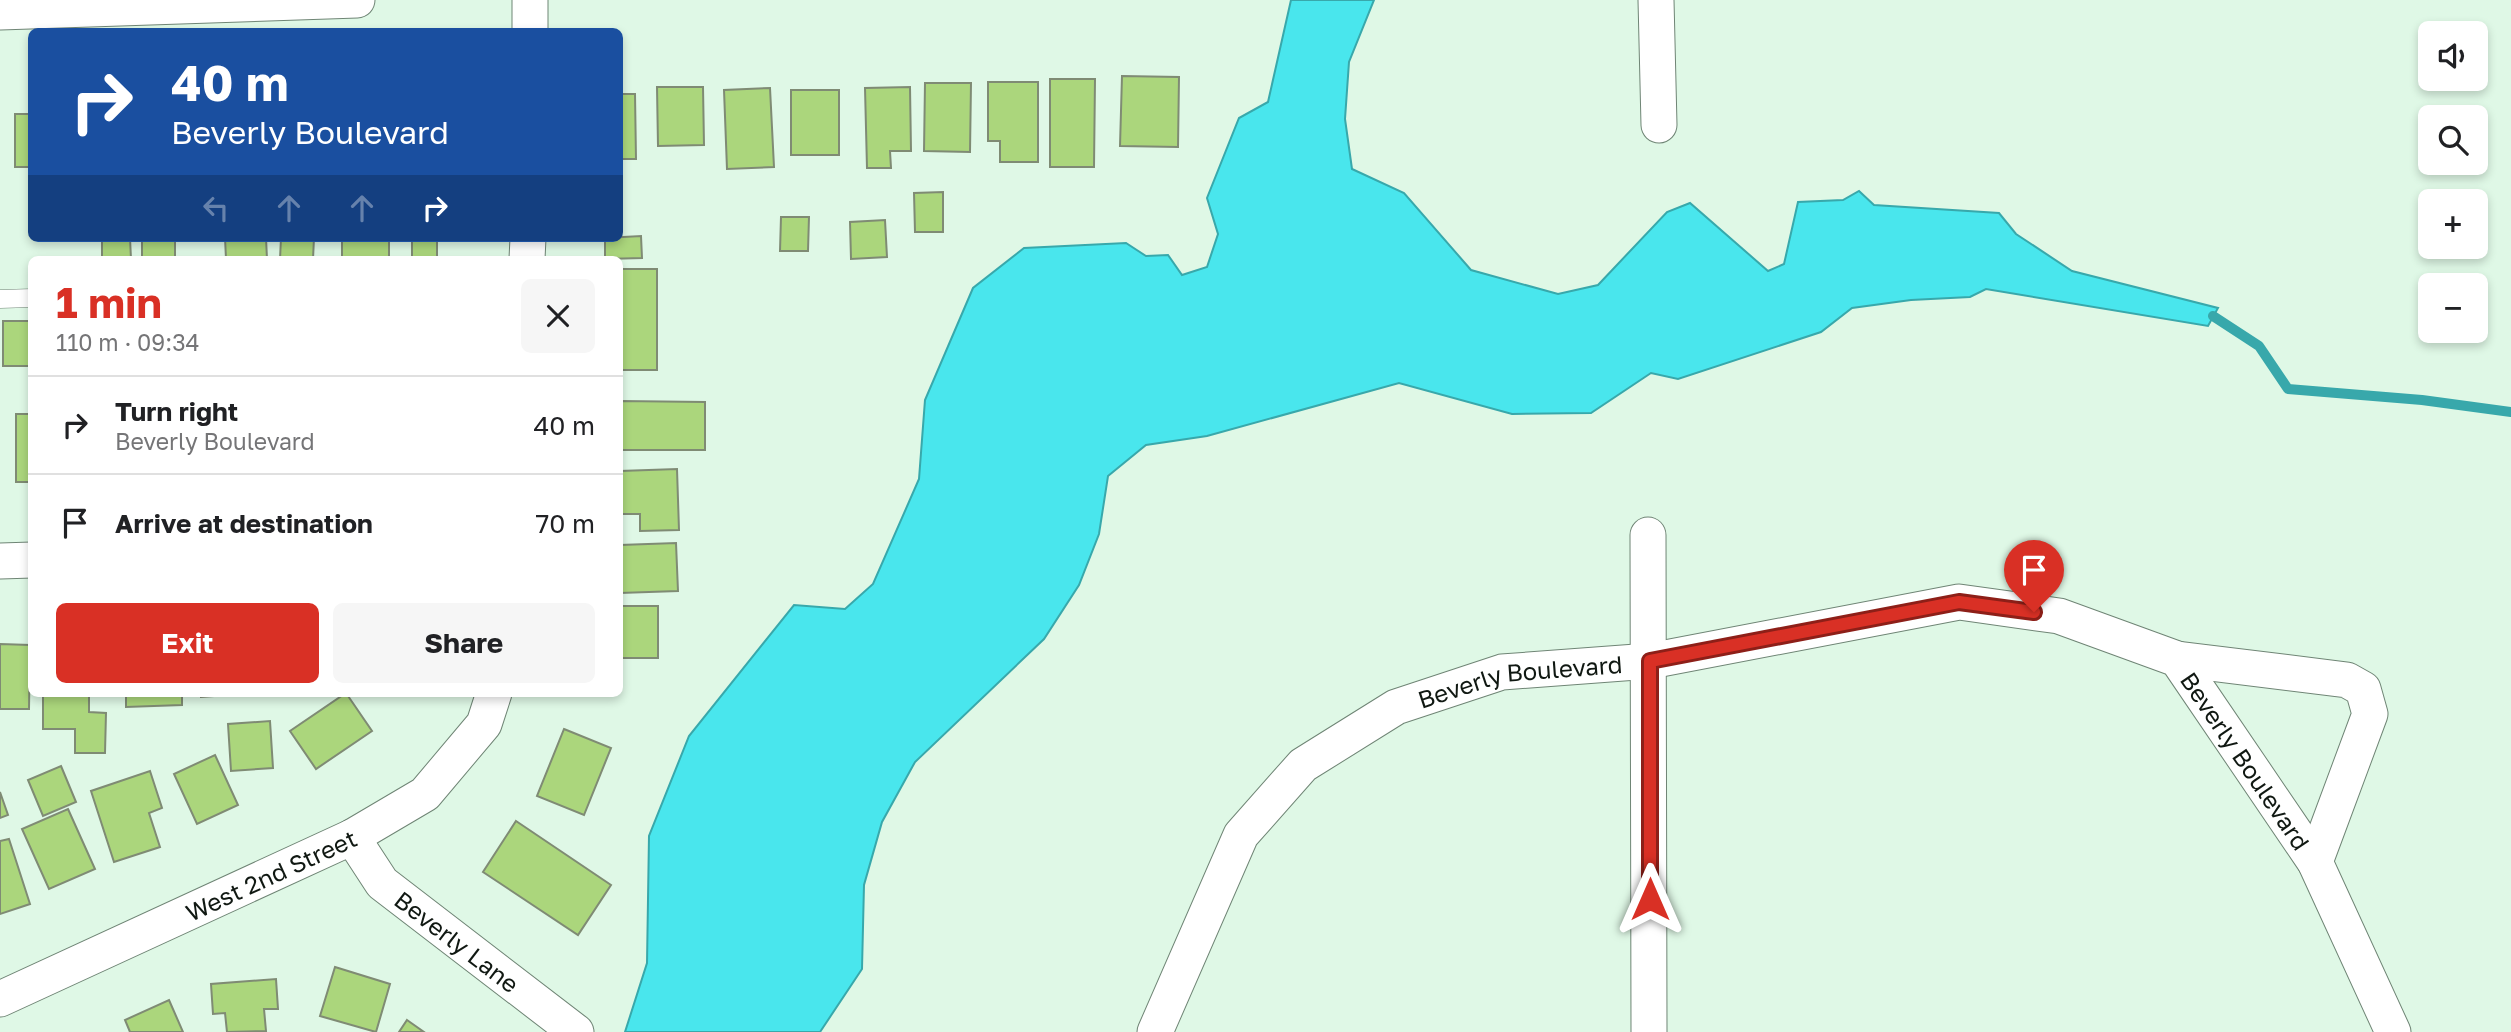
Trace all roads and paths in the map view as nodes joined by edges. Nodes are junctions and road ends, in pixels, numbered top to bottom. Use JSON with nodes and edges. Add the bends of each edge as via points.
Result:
{"nodes":[{"id":1,"x":358,"y":0,"type":"edge"},
{"id":2,"x":530,"y":0,"type":"edge"},
{"id":3,"x":1656,"y":0,"type":"edge"},
{"id":4,"x":0,"y":12,"type":"edge"},
{"id":5,"x":530,"y":28,"type":"edge"},
{"id":6,"x":1659,"y":125,"type":"dead end"},
{"id":7,"x":28,"y":298,"type":"edge"},
{"id":8,"x":0,"y":299,"type":"edge"},
{"id":9,"x":1648,"y":535,"type":"dead end"},
{"id":10,"x":28,"y":560,"type":"edge"},
{"id":11,"x":0,"y":561,"type":"edge"},
{"id":12,"x":2177,"y":659,"type":"junction"},
{"id":13,"x":1650,"y":661,"type":"junction"},
{"id":14,"x":493,"y":697,"type":"edge"},
{"id":15,"x":352,"y":837,"type":"junction"},
{"id":16,"x":2315,"y":862,"type":"junction"},
{"id":17,"x":0,"y":999,"type":"edge"},
{"id":18,"x":576,"y":1032,"type":"edge"},
{"id":19,"x":1155,"y":1032,"type":"edge"},
{"id":20,"x":1650,"y":1032,"type":"edge"},
{"id":21,"x":2393,"y":1032,"type":"edge"}],
"edges":[{"from":1,"to":4,"type":"street"},
{"from":2,"to":5,"type":"street"},
{"from":3,"to":6,"type":"street"},
{"from":7,"to":8,"type":"lane"},
{"from":9,"to":13,"type":"street"},
{"from":10,"to":11,"type":"street"},
{"from":12,"to":13,"type":"street","name":"Beverly Boulevard","via":[[2059,616],[1959,602]]},
{"from":12,"to":16,"type":"street","name":"Beverly Boulevard"},
{"from":12,"to":16,"type":"street","name":"Beverly Boulevard","via":[[2347,680],[2363,689],[2370,714]]},
{"from":13,"to":19,"type":"street","name":"Beverly Boulevard","via":[[1502,672],[1396,707],[1303,765],[1241,835]]},
{"from":13,"to":20,"type":"street"},
{"from":14,"to":15,"type":"street","name":"West 2nd Street","via":[[484,724],[425,794]]},
{"from":15,"to":17,"type":"street","name":"West 2nd Street"},
{"from":15,"to":18,"type":"street","name":"Beverly Lane","via":[[383,883]]},
{"from":16,"to":21,"type":"street","name":"Beverly Boulevard"}]}
